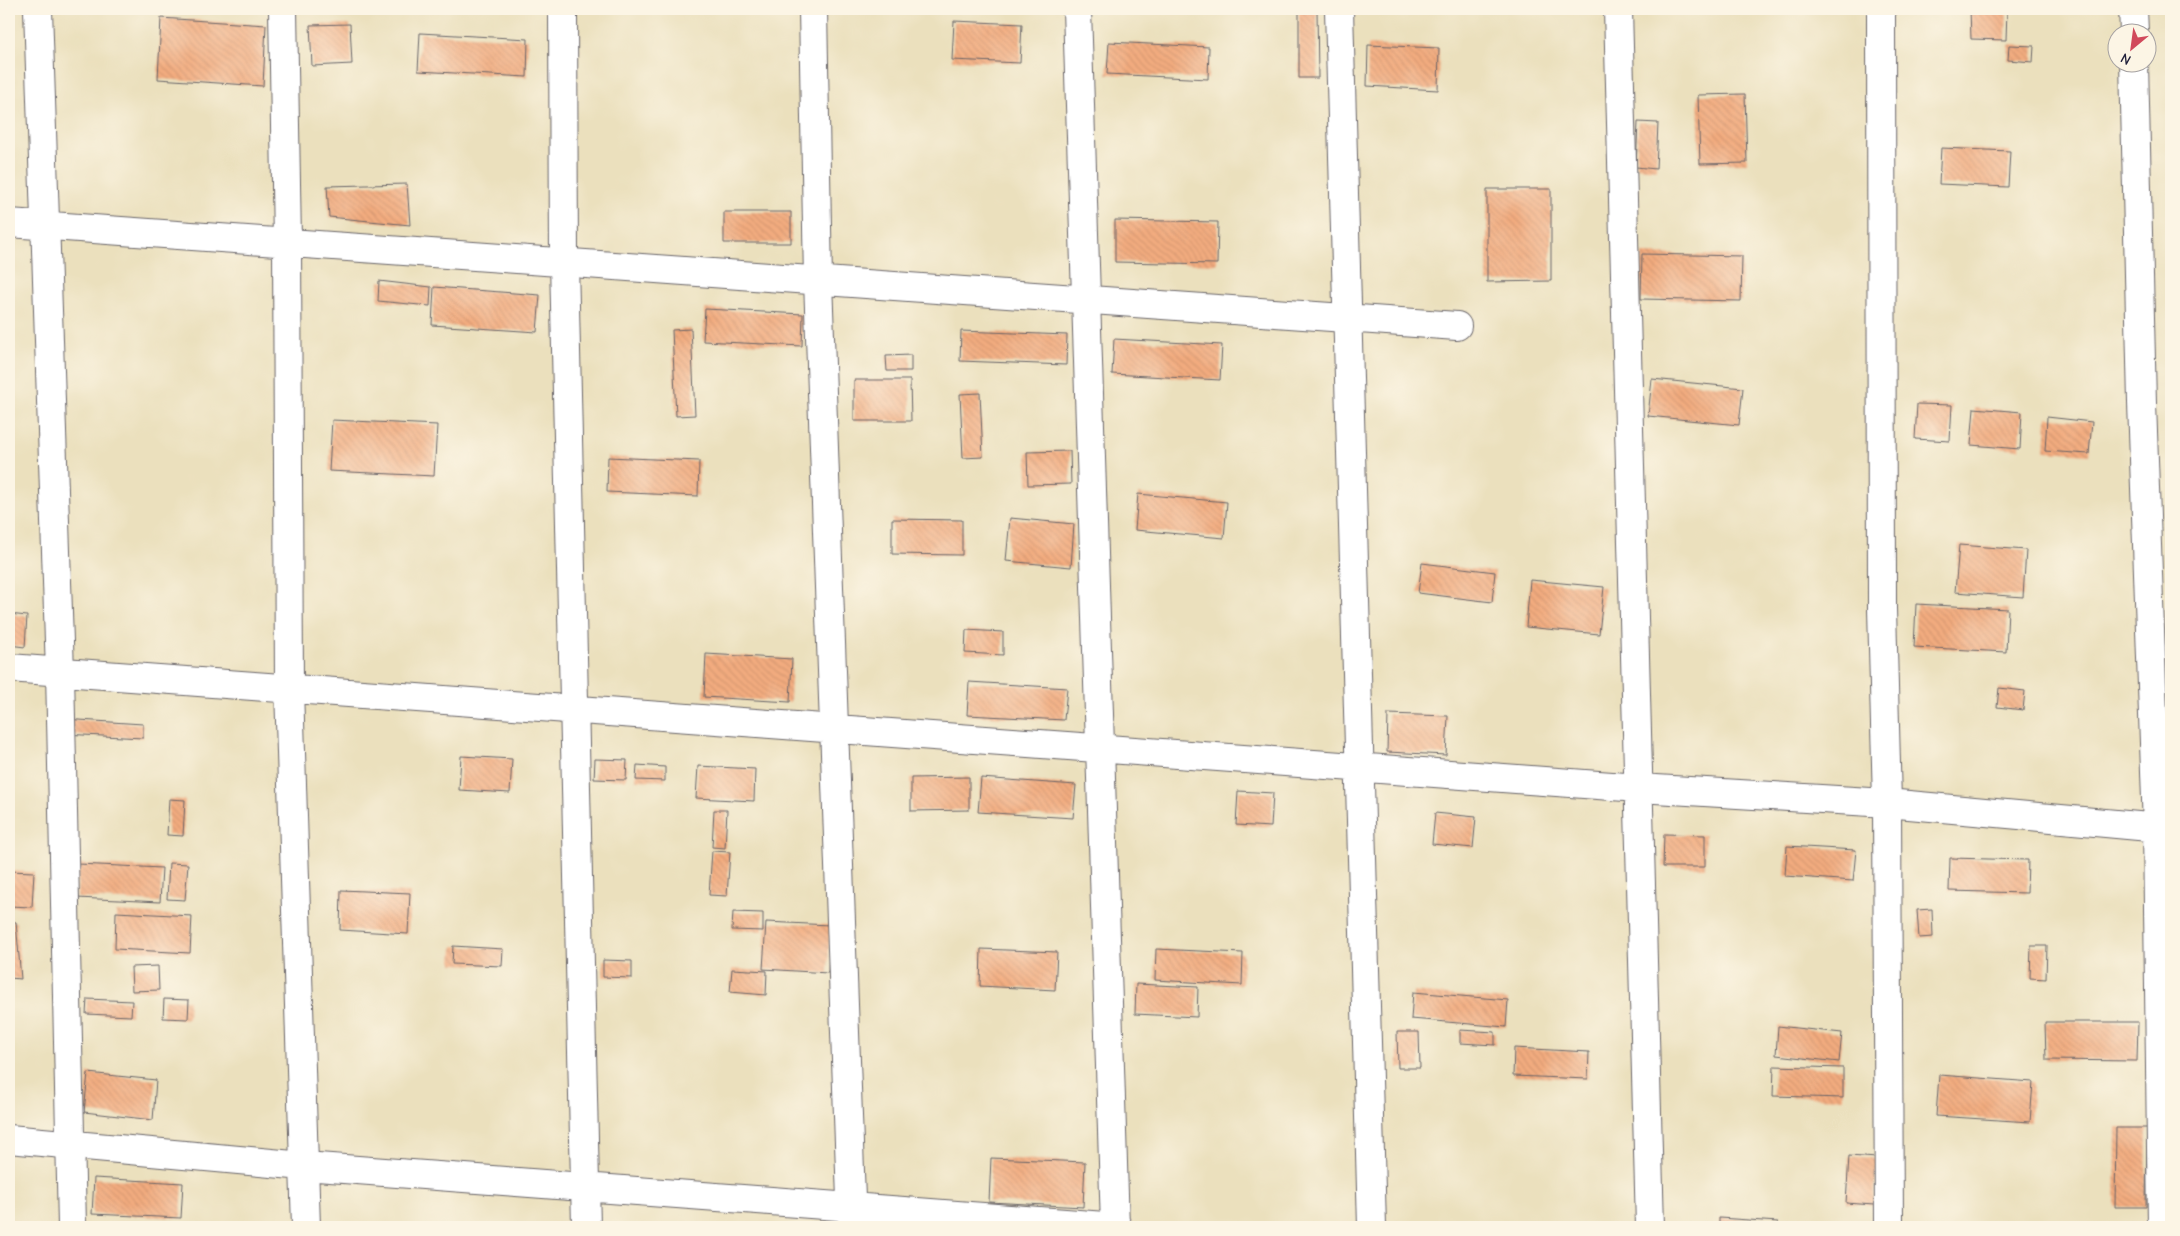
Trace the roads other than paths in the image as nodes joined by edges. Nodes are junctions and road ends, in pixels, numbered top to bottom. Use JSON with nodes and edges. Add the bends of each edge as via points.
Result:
{"nodes":[{"id":1,"x":38,"y":9,"type":"edge"},
{"id":2,"x":283,"y":9,"type":"edge"},
{"id":3,"x":563,"y":9,"type":"edge"},
{"id":4,"x":813,"y":9,"type":"edge"},
{"id":5,"x":1078,"y":9,"type":"edge"},
{"id":6,"x":1339,"y":9,"type":"edge"},
{"id":7,"x":1618,"y":9,"type":"edge"},
{"id":8,"x":1881,"y":9,"type":"edge"},
{"id":9,"x":2133,"y":9,"type":"edge"},
{"id":10,"x":2134,"y":22,"type":"edge"},
{"id":11,"x":2134,"y":72,"type":"edge"},
{"id":12,"x":9,"y":223,"type":"edge"},
{"id":13,"x":44,"y":225,"type":"junction"},
{"id":14,"x":287,"y":242,"type":"junction"},
{"id":15,"x":564,"y":262,"type":"junction"},
{"id":16,"x":818,"y":281,"type":"junction"},
{"id":17,"x":1087,"y":300,"type":"junction"},
{"id":18,"x":1346,"y":319,"type":"junction"},
{"id":19,"x":1457,"y":326,"type":"dead end"},
{"id":20,"x":9,"y":668,"type":"edge"},
{"id":21,"x":60,"y":672,"type":"junction"},
{"id":22,"x":289,"y":689,"type":"junction"},
{"id":23,"x":574,"y":709,"type":"junction"},
{"id":24,"x":834,"y":728,"type":"junction"},
{"id":25,"x":1100,"y":748,"type":"junction"},
{"id":26,"x":1359,"y":767,"type":"junction"},
{"id":27,"x":1639,"y":788,"type":"junction"},
{"id":28,"x":1886,"y":803,"type":"junction"},
{"id":29,"x":2164,"y":829,"type":"edge"},
{"id":30,"x":9,"y":1139,"type":"edge"},
{"id":31,"x":70,"y":1144,"type":"junction"},
{"id":32,"x":304,"y":1166,"type":"junction"},
{"id":33,"x":585,"y":1186,"type":"junction"},
{"id":34,"x":852,"y":1217,"type":"edge"},
{"id":35,"x":72,"y":1227,"type":"edge"},
{"id":36,"x":306,"y":1227,"type":"edge"},
{"id":37,"x":586,"y":1227,"type":"edge"},
{"id":38,"x":1116,"y":1227,"type":"edge"},
{"id":39,"x":1372,"y":1227,"type":"edge"},
{"id":40,"x":1650,"y":1227,"type":"edge"},
{"id":41,"x":1889,"y":1227,"type":"edge"},
{"id":42,"x":2162,"y":1227,"type":"edge"}],
"edges":[{"from":1,"to":13,"type":"street"},
{"from":2,"to":14,"type":"street"},
{"from":3,"to":15,"type":"street"},
{"from":4,"to":16,"type":"street"},
{"from":5,"to":17,"type":"street"},
{"from":6,"to":18,"type":"street"},
{"from":7,"to":27,"type":"street"},
{"from":8,"to":28,"type":"street","via":[[1882,608]]},
{"from":9,"to":10,"type":"street"},
{"from":11,"to":29,"type":"street","via":[[2142,403]]},
{"from":12,"to":13,"type":"street"},
{"from":13,"to":14,"type":"street"},
{"from":13,"to":21,"type":"street"},
{"from":14,"to":15,"type":"street"},
{"from":14,"to":22,"type":"street"},
{"from":15,"to":16,"type":"street"},
{"from":15,"to":23,"type":"street"},
{"from":16,"to":17,"type":"street"},
{"from":16,"to":24,"type":"street"},
{"from":17,"to":18,"type":"street"},
{"from":17,"to":25,"type":"street"},
{"from":18,"to":19,"type":"street"},
{"from":18,"to":26,"type":"street"},
{"from":20,"to":21,"type":"street"},
{"from":21,"to":22,"type":"street"},
{"from":21,"to":31,"type":"street"},
{"from":22,"to":23,"type":"street"},
{"from":22,"to":32,"type":"street"},
{"from":23,"to":24,"type":"street"},
{"from":23,"to":33,"type":"street"},
{"from":24,"to":25,"type":"street"},
{"from":24,"to":34,"type":"street"},
{"from":25,"to":26,"type":"street"},
{"from":25,"to":38,"type":"street"},
{"from":26,"to":27,"type":"street"},
{"from":26,"to":39,"type":"street"},
{"from":27,"to":28,"type":"street"},
{"from":27,"to":40,"type":"street"},
{"from":28,"to":29,"type":"street"},
{"from":28,"to":41,"type":"street"},
{"from":29,"to":42,"type":"street"},
{"from":30,"to":31,"type":"street"},
{"from":31,"to":32,"type":"street"},
{"from":31,"to":35,"type":"street"},
{"from":32,"to":33,"type":"street"},
{"from":32,"to":36,"type":"street"},
{"from":33,"to":34,"type":"street"},
{"from":33,"to":37,"type":"street"},
{"from":34,"to":38,"type":"street"}]}
